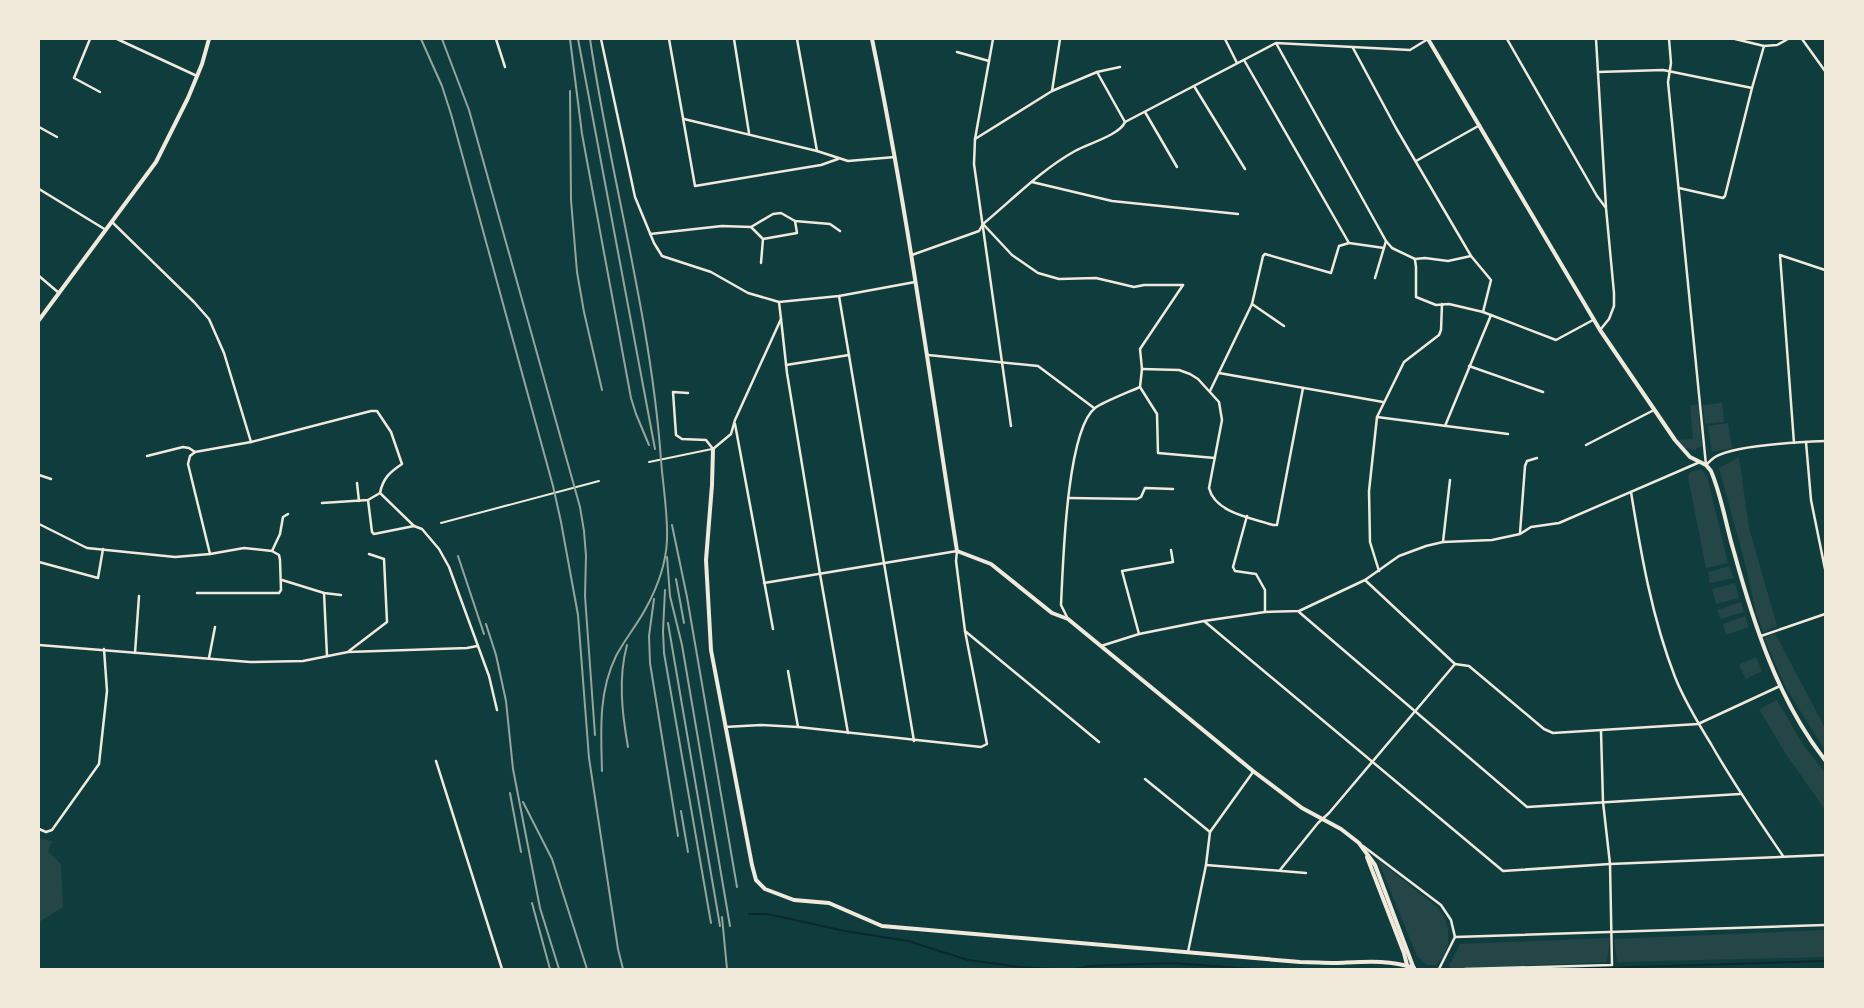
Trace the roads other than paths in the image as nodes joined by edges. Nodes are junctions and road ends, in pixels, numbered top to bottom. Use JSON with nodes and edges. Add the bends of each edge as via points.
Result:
{"nodes":[{"id":1,"x":90,"y":39,"type":"edge"},
{"id":2,"x":117,"y":39,"type":"edge"},
{"id":3,"x":209,"y":39,"type":"edge"},
{"id":4,"x":496,"y":39,"type":"edge"},
{"id":5,"x":601,"y":39,"type":"edge"},
{"id":6,"x":669,"y":39,"type":"edge"},
{"id":7,"x":734,"y":39,"type":"edge"},
{"id":8,"x":797,"y":39,"type":"edge"},
{"id":9,"x":872,"y":39,"type":"edge"},
{"id":10,"x":993,"y":39,"type":"edge"},
{"id":11,"x":1060,"y":39,"type":"edge"},
{"id":12,"x":1225,"y":39,"type":"edge"},
{"id":13,"x":1428,"y":39,"type":"edge"},
{"id":14,"x":1507,"y":39,"type":"edge"},
{"id":15,"x":1596,"y":39,"type":"edge"},
{"id":16,"x":1669,"y":39,"type":"edge"},
{"id":17,"x":1735,"y":39,"type":"edge"},
{"id":18,"x":1788,"y":39,"type":"edge"},
{"id":19,"x":1802,"y":39,"type":"edge"},
{"id":20,"x":1276,"y":43,"type":"junction"},
{"id":21,"x":1764,"y":46,"type":"junction"},
{"id":22,"x":1353,"y":47,"type":"junction"},
{"id":23,"x":957,"y":52,"type":"dead end"},
{"id":24,"x":1244,"y":60,"type":"junction"},
{"id":25,"x":990,"y":61,"type":"junction"},
{"id":26,"x":1237,"y":64,"type":"junction"},
{"id":27,"x":505,"y":67,"type":"dead end"},
{"id":28,"x":1120,"y":67,"type":"dead end"},
{"id":29,"x":1669,"y":70,"type":"junction"},
{"id":30,"x":1825,"y":71,"type":"edge"},
{"id":31,"x":1097,"y":72,"type":"junction"},
{"id":32,"x":1598,"y":72,"type":"junction"},
{"id":33,"x":197,"y":76,"type":"junction"},
{"id":34,"x":1194,"y":86,"type":"junction"},
{"id":35,"x":1752,"y":88,"type":"junction"},
{"id":36,"x":1052,"y":91,"type":"junction"},
{"id":37,"x":100,"y":92,"type":"dead end"},
{"id":38,"x":1145,"y":112,"type":"junction"},
{"id":39,"x":684,"y":119,"type":"junction"},
{"id":40,"x":1124,"y":122,"type":"junction"},
{"id":41,"x":1480,"y":125,"type":"junction"},
{"id":42,"x":39,"y":127,"type":"edge"},
{"id":43,"x":750,"y":134,"type":"junction"},
{"id":44,"x":57,"y":137,"type":"dead end"},
{"id":45,"x":975,"y":139,"type":"junction"},
{"id":46,"x":817,"y":151,"type":"junction"},
{"id":47,"x":895,"y":157,"type":"junction"},
{"id":48,"x":838,"y":159,"type":"junction"},
{"id":49,"x":1416,"y":161,"type":"junction"},
{"id":50,"x":1177,"y":167,"type":"dead end"},
{"id":51,"x":1245,"y":169,"type":"dead end"},
{"id":52,"x":1032,"y":182,"type":"junction"},
{"id":53,"x":1679,"y":188,"type":"junction"},
{"id":54,"x":39,"y":189,"type":"edge"},
{"id":55,"x":1606,"y":208,"type":"junction"},
{"id":56,"x":1238,"y":214,"type":"dead end"},
{"id":57,"x":795,"y":221,"type":"junction"},
{"id":58,"x":112,"y":222,"type":"junction"},
{"id":59,"x":983,"y":224,"type":"junction"},
{"id":60,"x":751,"y":227,"type":"junction"},
{"id":61,"x":106,"y":230,"type":"junction"},
{"id":62,"x":840,"y":231,"type":"dead end"},
{"id":63,"x":650,"y":234,"type":"junction"},
{"id":64,"x":763,"y":239,"type":"junction"},
{"id":65,"x":1386,"y":240,"type":"junction"},
{"id":66,"x":1349,"y":243,"type":"junction"},
{"id":67,"x":1384,"y":248,"type":"junction"},
{"id":68,"x":912,"y":255,"type":"junction"},
{"id":69,"x":1471,"y":256,"type":"junction"},
{"id":70,"x":1415,"y":259,"type":"junction"},
{"id":71,"x":761,"y":263,"type":"dead end"},
{"id":72,"x":1825,"y":270,"type":"edge"},
{"id":73,"x":39,"y":276,"type":"edge"},
{"id":74,"x":1375,"y":278,"type":"dead end"},
{"id":75,"x":916,"y":282,"type":"junction"},
{"id":76,"x":59,"y":293,"type":"junction"},
{"id":77,"x":839,"y":296,"type":"junction"},
{"id":78,"x":779,"y":302,"type":"junction"},
{"id":79,"x":1252,"y":304,"type":"junction"},
{"id":80,"x":1442,"y":304,"type":"junction"},
{"id":81,"x":1483,"y":312,"type":"junction"},
{"id":82,"x":1491,"y":315,"type":"junction"},
{"id":83,"x":781,"y":319,"type":"junction"},
{"id":84,"x":39,"y":320,"type":"edge"},
{"id":85,"x":1593,"y":320,"type":"junction"},
{"id":86,"x":1284,"y":326,"type":"dead end"},
{"id":87,"x":1600,"y":330,"type":"junction"},
{"id":88,"x":926,"y":354,"type":"junction"},
{"id":89,"x":849,"y":355,"type":"junction"},
{"id":90,"x":1002,"y":361,"type":"junction"},
{"id":91,"x":786,"y":365,"type":"junction"},
{"id":92,"x":1469,"y":366,"type":"junction"},
{"id":93,"x":1142,"y":369,"type":"junction"},
{"id":94,"x":1219,"y":373,"type":"junction"},
{"id":95,"x":1140,"y":388,"type":"junction"},
{"id":96,"x":1303,"y":388,"type":"junction"},
{"id":97,"x":1210,"y":390,"type":"junction"},
{"id":98,"x":1544,"y":392,"type":"dead end"},
{"id":99,"x":688,"y":393,"type":"dead end"},
{"id":100,"x":1383,"y":402,"type":"junction"},
{"id":101,"x":1094,"y":408,"type":"junction"},
{"id":102,"x":1654,"y":410,"type":"junction"},
{"id":103,"x":1377,"y":417,"type":"junction"},
{"id":104,"x":735,"y":420,"type":"junction"},
{"id":105,"x":1011,"y":426,"type":"dead end"},
{"id":106,"x":1445,"y":426,"type":"junction"},
{"id":107,"x":1508,"y":434,"type":"dead end"},
{"id":108,"x":1825,"y":441,"type":"edge"},
{"id":109,"x":251,"y":442,"type":"junction"},
{"id":110,"x":1806,"y":442,"type":"junction"},
{"id":111,"x":1794,"y":443,"type":"junction"},
{"id":112,"x":1586,"y":446,"type":"dead end"},
{"id":113,"x":713,"y":449,"type":"junction"},
{"id":114,"x":195,"y":452,"type":"junction"},
{"id":115,"x":147,"y":456,"type":"dead end"},
{"id":116,"x":1215,"y":458,"type":"junction"},
{"id":117,"x":1537,"y":458,"type":"dead end"},
{"id":118,"x":648,"y":462,"type":"dead end"},
{"id":119,"x":1700,"y":462,"type":"junction"},
{"id":120,"x":1706,"y":465,"type":"junction"},
{"id":121,"x":39,"y":475,"type":"edge"},
{"id":122,"x":51,"y":479,"type":"dead end"},
{"id":123,"x":1450,"y":480,"type":"dead end"},
{"id":124,"x":599,"y":481,"type":"dead end"},
{"id":125,"x":357,"y":483,"type":"dead end"},
{"id":126,"x":1173,"y":489,"type":"dead end"},
{"id":127,"x":1631,"y":492,"type":"junction"},
{"id":128,"x":380,"y":493,"type":"junction"},
{"id":129,"x":1069,"y":498,"type":"junction"},
{"id":130,"x":368,"y":500,"type":"junction"},
{"id":131,"x":359,"y":501,"type":"junction"},
{"id":132,"x":322,"y":504,"type":"dead end"},
{"id":133,"x":288,"y":514,"type":"dead end"},
{"id":134,"x":1247,"y":516,"type":"junction"},
{"id":135,"x":441,"y":523,"type":"dead end"},
{"id":136,"x":39,"y":524,"type":"edge"},
{"id":137,"x":414,"y":526,"type":"junction"},
{"id":138,"x":1520,"y":534,"type":"junction"},
{"id":139,"x":1444,"y":542,"type":"junction"},
{"id":140,"x":103,"y":549,"type":"junction"},
{"id":141,"x":1171,"y":550,"type":"dead end"},
{"id":142,"x":272,"y":551,"type":"junction"},
{"id":143,"x":957,"y":551,"type":"junction"},
{"id":144,"x":210,"y":554,"type":"junction"},
{"id":145,"x":369,"y":554,"type":"dead end"},
{"id":146,"x":1823,"y":554,"type":"edge"},
{"id":147,"x":39,"y":562,"type":"edge"},
{"id":148,"x":884,"y":563,"type":"junction"},
{"id":149,"x":1825,"y":569,"type":"edge"},
{"id":150,"x":1379,"y":570,"type":"junction"},
{"id":151,"x":820,"y":574,"type":"junction"},
{"id":152,"x":281,"y":580,"type":"junction"},
{"id":153,"x":1366,"y":580,"type":"junction"},
{"id":154,"x":764,"y":582,"type":"junction"},
{"id":155,"x":197,"y":593,"type":"dead end"},
{"id":156,"x":324,"y":593,"type":"junction"},
{"id":157,"x":341,"y":595,"type":"dead end"},
{"id":158,"x":139,"y":596,"type":"dead end"},
{"id":159,"x":1299,"y":611,"type":"junction"},
{"id":160,"x":1265,"y":612,"type":"junction"},
{"id":161,"x":1825,"y":614,"type":"edge"},
{"id":162,"x":1068,"y":619,"type":"junction"},
{"id":163,"x":1204,"y":621,"type":"junction"},
{"id":164,"x":215,"y":627,"type":"dead end"},
{"id":165,"x":773,"y":629,"type":"dead end"},
{"id":166,"x":965,"y":631,"type":"junction"},
{"id":167,"x":1139,"y":634,"type":"junction"},
{"id":168,"x":1759,"y":637,"type":"junction"},
{"id":169,"x":39,"y":645,"type":"edge"},
{"id":170,"x":477,"y":646,"type":"junction"},
{"id":171,"x":1101,"y":646,"type":"junction"},
{"id":172,"x":104,"y":649,"type":"junction"},
{"id":173,"x":348,"y":652,"type":"junction"},
{"id":174,"x":135,"y":653,"type":"junction"},
{"id":175,"x":327,"y":656,"type":"junction"},
{"id":176,"x":210,"y":658,"type":"junction"},
{"id":177,"x":1455,"y":664,"type":"junction"},
{"id":178,"x":788,"y":671,"type":"dead end"},
{"id":179,"x":1780,"y":686,"type":"junction"},
{"id":180,"x":496,"y":710,"type":"dead end"},
{"id":181,"x":1415,"y":711,"type":"junction"},
{"id":182,"x":1698,"y":724,"type":"junction"},
{"id":183,"x":798,"y":726,"type":"junction"},
{"id":184,"x":725,"y":727,"type":"junction"},
{"id":185,"x":1601,"y":731,"type":"junction"},
{"id":186,"x":848,"y":733,"type":"junction"},
{"id":187,"x":914,"y":741,"type":"junction"},
{"id":188,"x":1099,"y":742,"type":"dead end"},
{"id":189,"x":1825,"y":760,"type":"edge"},
{"id":190,"x":436,"y":761,"type":"dead end"},
{"id":191,"x":1371,"y":762,"type":"junction"},
{"id":192,"x":1253,"y":771,"type":"junction"},
{"id":193,"x":1144,"y":779,"type":"dead end"},
{"id":194,"x":1740,"y":794,"type":"junction"},
{"id":195,"x":1604,"y":802,"type":"junction"},
{"id":196,"x":1323,"y":819,"type":"junction"},
{"id":197,"x":39,"y":829,"type":"edge"},
{"id":198,"x":1210,"y":832,"type":"junction"},
{"id":199,"x":1359,"y":843,"type":"junction"},
{"id":200,"x":1364,"y":850,"type":"junction"},
{"id":201,"x":1825,"y":855,"type":"edge"},
{"id":202,"x":1783,"y":856,"type":"junction"},
{"id":203,"x":1610,"y":864,"type":"junction"},
{"id":204,"x":1206,"y":865,"type":"junction"},
{"id":205,"x":1280,"y":870,"type":"junction"},
{"id":206,"x":1306,"y":873,"type":"dead end"},
{"id":207,"x":1825,"y":926,"type":"edge"},
{"id":208,"x":1611,"y":932,"type":"junction"},
{"id":209,"x":1455,"y":937,"type":"junction"},
{"id":210,"x":1188,"y":952,"type":"junction"},
{"id":211,"x":1408,"y":968,"type":"edge"},
{"id":212,"x":502,"y":969,"type":"edge"},
{"id":213,"x":1414,"y":969,"type":"edge"},
{"id":214,"x":1439,"y":969,"type":"edge"},
{"id":215,"x":1465,"y":969,"type":"edge"}],
"edges":[{"from":1,"to":37,"type":"street","via":[[74,78]]},
{"from":2,"to":33,"type":"street"},
{"from":3,"to":33,"type":"street"},
{"from":4,"to":27,"type":"street"},
{"from":5,"to":63,"type":"street","via":[[635,197]]},
{"from":6,"to":39,"type":"street"},
{"from":7,"to":43,"type":"street"},
{"from":8,"to":46,"type":"street"},
{"from":9,"to":47,"type":"street"},
{"from":10,"to":25,"type":"street"},
{"from":11,"to":36,"type":"street"},
{"from":12,"to":26,"type":"street"},
{"from":13,"to":22,"type":"street","via":[[1410,50]]},
{"from":13,"to":41,"type":"street"},
{"from":14,"to":55,"type":"street"},
{"from":15,"to":32,"type":"street"},
{"from":16,"to":29,"type":"street"},
{"from":17,"to":21,"type":"street"},
{"from":18,"to":21,"type":"street","via":[[1777,45]]},
{"from":19,"to":30,"type":"street"},
{"from":20,"to":22,"type":"street"},
{"from":20,"to":24,"type":"street"},
{"from":20,"to":65,"type":"street"},
{"from":21,"to":35,"type":"street"},
{"from":22,"to":49,"type":"street"},
{"from":23,"to":25,"type":"street"},
{"from":24,"to":26,"type":"street"},
{"from":24,"to":66,"type":"street"},
{"from":25,"to":45,"type":"street"},
{"from":26,"to":34,"type":"street"},
{"from":28,"to":31,"type":"street"},
{"from":29,"to":32,"type":"street"},
{"from":29,"to":35,"type":"street"},
{"from":29,"to":53,"type":"street"},
{"from":31,"to":36,"type":"street"},
{"from":31,"to":40,"type":"street"},
{"from":32,"to":55,"type":"street"},
{"from":33,"to":58,"type":"street","via":[[156,162]]},
{"from":34,"to":38,"type":"street"},
{"from":34,"to":51,"type":"street"},
{"from":35,"to":53,"type":"street","via":[[1725,196]]},
{"from":36,"to":45,"type":"street"},
{"from":38,"to":40,"type":"street"},
{"from":38,"to":50,"type":"street"},
{"from":39,"to":43,"type":"street"},
{"from":39,"to":48,"type":"street","via":[[695,186]]},
{"from":40,"to":52,"type":"street","via":[[1117,132],[1076,151]]},
{"from":41,"to":49,"type":"street"},
{"from":41,"to":85,"type":"street"},
{"from":42,"to":44,"type":"street"},
{"from":43,"to":46,"type":"street"},
{"from":45,"to":59,"type":"street","via":[[974,164]]},
{"from":46,"to":48,"type":"street"},
{"from":47,"to":48,"type":"street"},
{"from":47,"to":68,"type":"street"},
{"from":49,"to":69,"type":"street"},
{"from":52,"to":56,"type":"street","via":[[1112,201]]},
{"from":52,"to":59,"type":"street"},
{"from":53,"to":120,"type":"street"},
{"from":54,"to":61,"type":"street"},
{"from":55,"to":87,"type":"street","via":[[1614,306]]},
{"from":57,"to":60,"type":"street","via":[[781,212]]},
{"from":57,"to":62,"type":"street","via":[[830,224]]},
{"from":57,"to":64,"type":"street","via":[[797,233]]},
{"from":58,"to":61,"type":"street"},
{"from":58,"to":109,"type":"street","via":[[209,320],[224,353]]},
{"from":59,"to":68,"type":"street","via":[[979,230]]},
{"from":59,"to":90,"type":"street"},
{"from":59,"to":93,"type":"street","via":[[1012,255],[1038,273],[1059,279],[1096,278],[1134,287],[1144,284],[1183,285],[1140,349]]},
{"from":60,"to":63,"type":"street","via":[[722,226]]},
{"from":60,"to":64,"type":"street"},
{"from":61,"to":76,"type":"street"},
{"from":63,"to":78,"type":"street","via":[[662,256],[711,272],[748,292]]},
{"from":64,"to":71,"type":"street"},
{"from":65,"to":67,"type":"street"},
{"from":65,"to":70,"type":"street","via":[[1392,248]]},
{"from":66,"to":67,"type":"street"},
{"from":66,"to":79,"type":"street","via":[[1339,246],[1331,273],[1265,254]]},
{"from":67,"to":74,"type":"street"},
{"from":68,"to":75,"type":"street"},
{"from":69,"to":70,"type":"street","via":[[1448,261]]},
{"from":69,"to":81,"type":"street","via":[[1490,280]]},
{"from":70,"to":80,"type":"street","via":[[1416,297],[1436,305]]},
{"from":72,"to":111,"type":"street","via":[[1780,255]]},
{"from":73,"to":76,"type":"street"},
{"from":75,"to":77,"type":"street"},
{"from":75,"to":88,"type":"street"},
{"from":76,"to":84,"type":"street"},
{"from":77,"to":78,"type":"street"},
{"from":77,"to":89,"type":"street"},
{"from":78,"to":83,"type":"street"},
{"from":79,"to":86,"type":"street"},
{"from":79,"to":94,"type":"street"},
{"from":80,"to":81,"type":"street"},
{"from":80,"to":100,"type":"street","via":[[1439,335],[1404,362]]},
{"from":81,"to":82,"type":"street"},
{"from":82,"to":85,"type":"street","via":[[1556,340]]},
{"from":82,"to":92,"type":"street"},
{"from":83,"to":91,"type":"street"},
{"from":83,"to":104,"type":"street"},
{"from":85,"to":87,"type":"street"},
{"from":87,"to":102,"type":"street"},
{"from":88,"to":90,"type":"street"},
{"from":88,"to":143,"type":"street"},
{"from":89,"to":91,"type":"street"},
{"from":89,"to":148,"type":"street"},
{"from":90,"to":101,"type":"street","via":[[1038,366]]},
{"from":90,"to":105,"type":"street"},
{"from":91,"to":151,"type":"street"},
{"from":92,"to":98,"type":"street"},
{"from":92,"to":106,"type":"street"},
{"from":93,"to":95,"type":"street"},
{"from":93,"to":97,"type":"street","via":[[1179,370],[1198,379]]},
{"from":94,"to":96,"type":"street"},
{"from":94,"to":97,"type":"street"},
{"from":95,"to":101,"type":"street"},
{"from":95,"to":116,"type":"street","via":[[1157,414],[1158,453]]},
{"from":96,"to":100,"type":"street"},
{"from":96,"to":134,"type":"street","via":[[1277,524]]},
{"from":97,"to":116,"type":"street","via":[[1223,414]]},
{"from":99,"to":113,"type":"street","via":[[673,392],[676,435],[682,439],[706,440]]},
{"from":100,"to":103,"type":"street"},
{"from":101,"to":129,"type":"street","via":[[1080,434]]},
{"from":102,"to":112,"type":"street"},
{"from":102,"to":119,"type":"street","via":[[1683,450]]},
{"from":103,"to":106,"type":"street"},
{"from":103,"to":150,"type":"street","via":[[1370,491],[1370,542]]},
{"from":104,"to":113,"type":"street","via":[[731,434]]},
{"from":104,"to":154,"type":"street"},
{"from":106,"to":107,"type":"street"},
{"from":108,"to":110,"type":"street"},
{"from":109,"to":114,"type":"street"},
{"from":109,"to":128,"type":"street","via":[[376,411],[391,432],[402,464],[386,477]]},
{"from":110,"to":111,"type":"street"},
{"from":110,"to":146,"type":"street","via":[[1810,500]]},
{"from":111,"to":120,"type":"street","via":[[1732,451]]},
{"from":113,"to":118,"type":"street"},
{"from":113,"to":184,"type":"street","via":[[706,560],[708,615]]},
{"from":114,"to":115,"type":"street","via":[[185,447]]},
{"from":114,"to":144,"type":"street","via":[[188,464]]},
{"from":116,"to":134,"type":"street","via":[[1210,494],[1224,509]]},
{"from":117,"to":138,"type":"street","via":[[1527,461],[1525,466]]},
{"from":119,"to":120,"type":"street"},
{"from":119,"to":127,"type":"street"},
{"from":120,"to":168,"type":"street","via":[[1712,474]]},
{"from":121,"to":122,"type":"street"},
{"from":123,"to":139,"type":"street"},
{"from":124,"to":135,"type":"street"},
{"from":125,"to":131,"type":"street"},
{"from":126,"to":129,"type":"street","via":[[1145,488],[1137,498]]},
{"from":127,"to":138,"type":"street","via":[[1560,523],[1531,526]]},
{"from":127,"to":182,"type":"street","via":[[1640,550],[1657,620],[1675,677]]},
{"from":128,"to":130,"type":"street"},
{"from":128,"to":137,"type":"street"},
{"from":129,"to":162,"type":"street","via":[[1061,606]]},
{"from":130,"to":131,"type":"street"},
{"from":130,"to":137,"type":"street","via":[[374,534]]},
{"from":131,"to":132,"type":"street"},
{"from":133,"to":142,"type":"street","via":[[283,518]]},
{"from":134,"to":160,"type":"street","via":[[1233,567],[1235,571],[1256,574],[1265,590]]},
{"from":136,"to":140,"type":"street","via":[[78,545]]},
{"from":137,"to":170,"type":"street","via":[[422,529],[446,561]]},
{"from":138,"to":139,"type":"street","via":[[1492,540]]},
{"from":139,"to":150,"type":"street","via":[[1399,556]]},
{"from":140,"to":144,"type":"street","via":[[175,556]]},
{"from":140,"to":147,"type":"street","via":[[98,578]]},
{"from":141,"to":167,"type":"street","via":[[1173,562],[1122,571]]},
{"from":142,"to":144,"type":"street","via":[[244,548]]},
{"from":142,"to":152,"type":"street","via":[[279,555]]},
{"from":143,"to":148,"type":"street"},
{"from":143,"to":162,"type":"street","via":[[991,564],[1052,612]]},
{"from":143,"to":166,"type":"street"},
{"from":145,"to":173,"type":"street","via":[[384,559],[387,622]]},
{"from":146,"to":149,"type":"street"},
{"from":148,"to":151,"type":"street"},
{"from":148,"to":187,"type":"street"},
{"from":150,"to":153,"type":"street"},
{"from":151,"to":154,"type":"street"},
{"from":151,"to":186,"type":"street"},
{"from":152,"to":155,"type":"street","via":[[279,593]]},
{"from":152,"to":156,"type":"street"},
{"from":153,"to":159,"type":"street"},
{"from":153,"to":177,"type":"street"},
{"from":154,"to":165,"type":"street"},
{"from":156,"to":157,"type":"street"},
{"from":156,"to":175,"type":"street"},
{"from":158,"to":174,"type":"street"},
{"from":159,"to":160,"type":"street"},
{"from":159,"to":181,"type":"street"},
{"from":160,"to":163,"type":"street"},
{"from":161,"to":168,"type":"street"},
{"from":162,"to":171,"type":"street"},
{"from":163,"to":167,"type":"street"},
{"from":163,"to":191,"type":"street"},
{"from":164,"to":176,"type":"street"},
{"from":166,"to":187,"type":"street","via":[[987,744]]},
{"from":166,"to":188,"type":"street"},
{"from":167,"to":171,"type":"street"},
{"from":168,"to":179,"type":"street"},
{"from":169,"to":172,"type":"street"},
{"from":170,"to":173,"type":"street"},
{"from":170,"to":180,"type":"street","via":[[489,676]]},
{"from":171,"to":192,"type":"street"},
{"from":172,"to":174,"type":"street"},
{"from":172,"to":197,"type":"street","via":[[107,691],[98,767],[52,830]]},
{"from":173,"to":175,"type":"street"},
{"from":174,"to":176,"type":"street"},
{"from":175,"to":176,"type":"street","via":[[303,661],[250,662]]},
{"from":177,"to":181,"type":"street"},
{"from":177,"to":185,"type":"street","via":[[1469,666],[1549,732]]},
{"from":178,"to":183,"type":"street"},
{"from":179,"to":182,"type":"street"},
{"from":179,"to":189,"type":"street"},
{"from":181,"to":191,"type":"street"},
{"from":181,"to":195,"type":"street","via":[[1527,807]]},
{"from":182,"to":185,"type":"street"},
{"from":182,"to":194,"type":"street"},
{"from":183,"to":184,"type":"street"},
{"from":183,"to":186,"type":"street"},
{"from":184,"to":210,"type":"street","via":[[752,866],[756,880],[765,889],[794,900],[829,903],[882,926]]},
{"from":185,"to":195,"type":"street"},
{"from":186,"to":187,"type":"street"},
{"from":190,"to":212,"type":"street"},
{"from":191,"to":196,"type":"street"},
{"from":191,"to":203,"type":"street","via":[[1503,871]]},
{"from":192,"to":196,"type":"street","via":[[1302,808]]},
{"from":192,"to":198,"type":"street"},
{"from":193,"to":198,"type":"street"},
{"from":194,"to":195,"type":"street"},
{"from":194,"to":202,"type":"street"},
{"from":195,"to":203,"type":"street"},
{"from":196,"to":199,"type":"street"},
{"from":196,"to":205,"type":"street"},
{"from":198,"to":204,"type":"street"},
{"from":199,"to":200,"type":"street"},
{"from":199,"to":209,"type":"street","via":[[1441,905]]},
{"from":200,"to":211,"type":"street"},
{"from":200,"to":213,"type":"street","via":[[1375,865]]},
{"from":201,"to":202,"type":"street"},
{"from":202,"to":203,"type":"street"},
{"from":203,"to":208,"type":"street"},
{"from":204,"to":205,"type":"street"},
{"from":204,"to":210,"type":"street"},
{"from":205,"to":206,"type":"street"},
{"from":207,"to":208,"type":"street"},
{"from":208,"to":209,"type":"street"},
{"from":208,"to":215,"type":"street","via":[[1612,965]]},
{"from":209,"to":214,"type":"street"},
{"from":210,"to":211,"type":"street","via":[[1324,963],[1388,962]]},
{"from":211,"to":213,"type":"street"}]}
